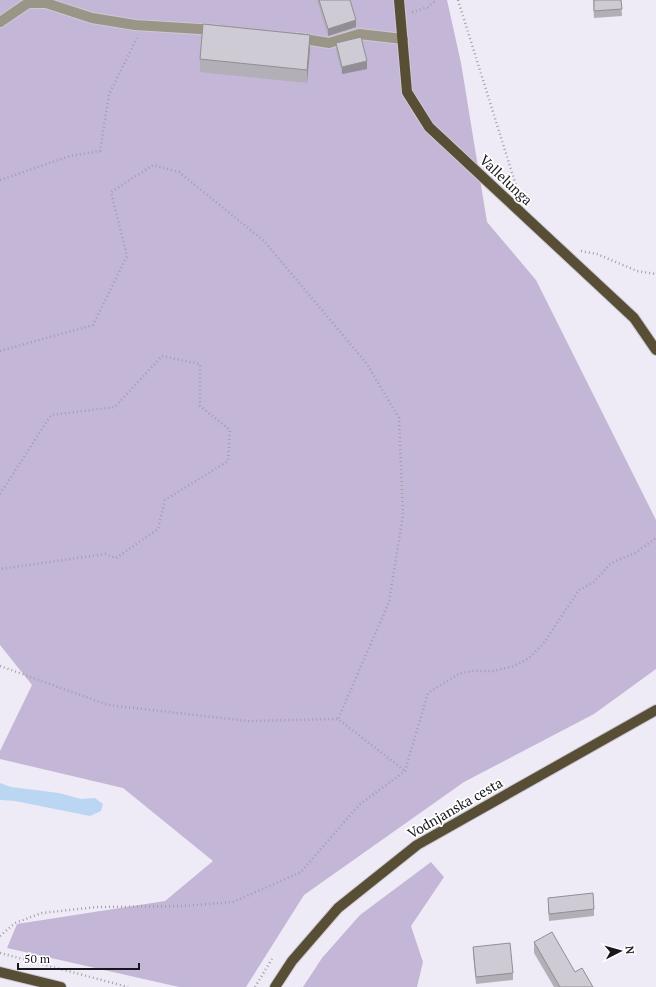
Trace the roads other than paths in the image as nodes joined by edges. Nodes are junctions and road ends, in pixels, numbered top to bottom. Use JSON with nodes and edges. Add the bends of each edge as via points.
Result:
{"nodes":[{"id":1,"x":399,"y":0,"type":"edge"},
{"id":2,"x":46,"y":1,"type":"edge"},
{"id":3,"x":0,"y":22,"type":"edge"},
{"id":4,"x":228,"y":31,"type":"edge"},
{"id":5,"x":290,"y":37,"type":"edge"},
{"id":6,"x":403,"y":39,"type":"junction"},
{"id":7,"x":656,"y":350,"type":"edge"},
{"id":8,"x":656,"y":710,"type":"edge"},
{"id":9,"x":0,"y":972,"type":"edge"},
{"id":10,"x":61,"y":987,"type":"edge"},
{"id":11,"x":275,"y":987,"type":"edge"}],
"edges":[{"from":1,"to":6,"type":"main road","name":"Vallelunga"},
{"from":2,"to":3,"type":"lane","via":[[28,3]]},
{"from":2,"to":4,"type":"lane","via":[[92,18],[135,25]]},
{"from":5,"to":6,"type":"lane","via":[[329,43],[359,34]]},
{"from":6,"to":7,"type":"main road","name":"Vallelunga","via":[[408,92],[429,127],[634,318]]},
{"from":8,"to":11,"type":"main road","name":"Vodnjanska cesta","via":[[417,845],[338,908],[292,961]]},
{"from":9,"to":10,"type":"main road"}]}
